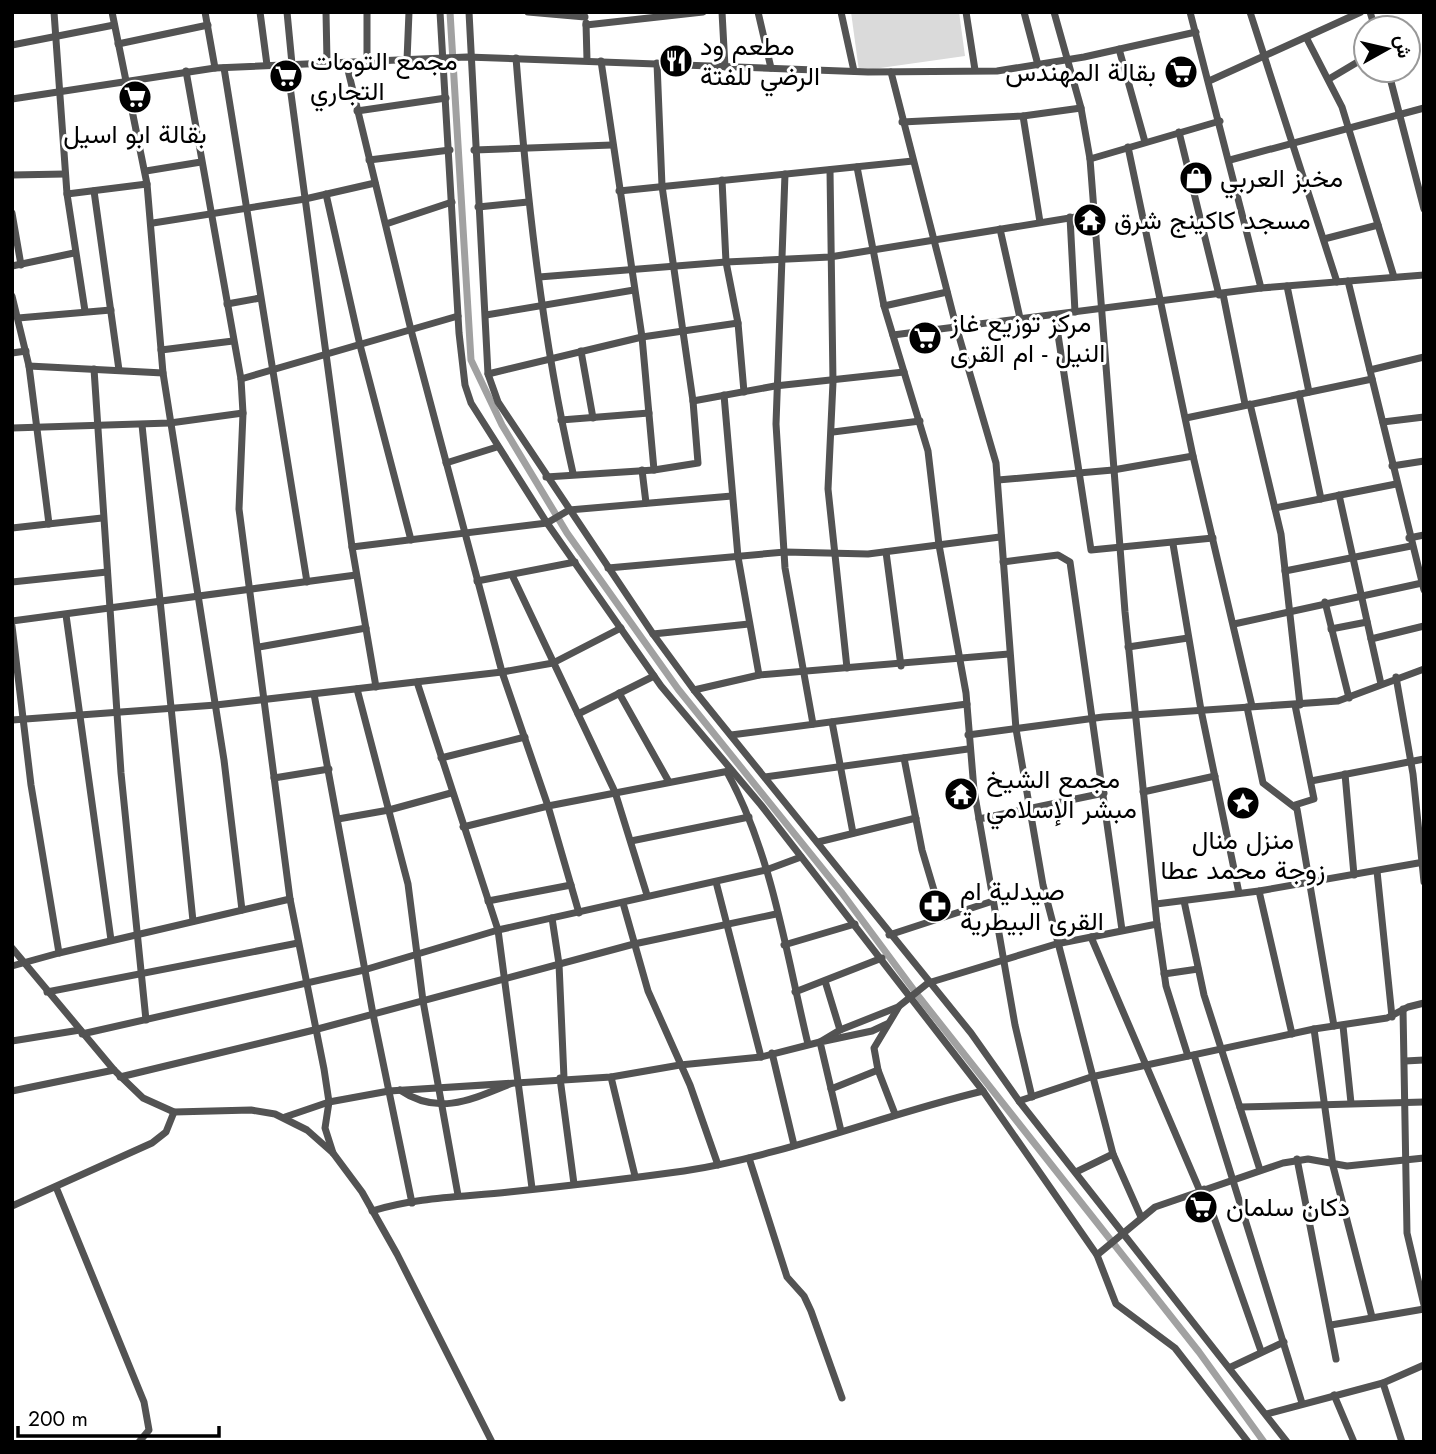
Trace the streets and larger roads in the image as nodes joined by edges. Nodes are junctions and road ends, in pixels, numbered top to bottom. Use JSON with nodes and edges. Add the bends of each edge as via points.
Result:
{"nodes":[{"id":1,"x":54,"y":12,"type":"edge"},
{"id":2,"x":112,"y":12,"type":"edge"},
{"id":3,"x":205,"y":12,"type":"edge"},
{"id":4,"x":260,"y":12,"type":"edge"},
{"id":5,"x":287,"y":12,"type":"edge"},
{"id":6,"x":326,"y":12,"type":"edge"},
{"id":7,"x":367,"y":12,"type":"edge"},
{"id":8,"x":409,"y":12,"type":"edge"},
{"id":9,"x":440,"y":12,"type":"edge"},
{"id":10,"x":469,"y":12,"type":"edge"},
{"id":11,"x":528,"y":12,"type":"edge"},
{"id":12,"x":703,"y":12,"type":"edge"},
{"id":13,"x":722,"y":12,"type":"edge"},
{"id":14,"x":758,"y":12,"type":"edge"},
{"id":15,"x":841,"y":12,"type":"edge"},
{"id":16,"x":966,"y":12,"type":"edge"},
{"id":17,"x":1024,"y":12,"type":"edge"},
{"id":18,"x":1054,"y":12,"type":"edge"},
{"id":19,"x":1190,"y":12,"type":"edge"},
{"id":20,"x":1250,"y":12,"type":"edge"},
{"id":21,"x":1361,"y":12,"type":"edge"},
{"id":22,"x":654,"y":15,"type":"edge"},
{"id":23,"x":1349,"y":15,"type":"edge"},
{"id":24,"x":585,"y":18,"type":"edge"},
{"id":25,"x":114,"y":24,"type":"junction"},
{"id":26,"x":208,"y":25,"type":"junction"},
{"id":27,"x":1196,"y":32,"type":"junction"},
{"id":28,"x":55,"y":36,"type":"junction"},
{"id":29,"x":1307,"y":39,"type":"junction"},
{"id":30,"x":118,"y":44,"type":"junction"},
{"id":31,"x":12,"y":45,"type":"edge"},
{"id":32,"x":1119,"y":49,"type":"junction"},
{"id":33,"x":468,"y":57,"type":"junction"},
{"id":34,"x":444,"y":58,"type":"junction"},
{"id":35,"x":516,"y":58,"type":"junction"},
{"id":36,"x":1262,"y":58,"type":"junction"},
{"id":37,"x":407,"y":60,"type":"junction"},
{"id":38,"x":587,"y":60,"type":"junction"},
{"id":39,"x":1068,"y":60,"type":"junction"},
{"id":40,"x":327,"y":61,"type":"junction"},
{"id":41,"x":367,"y":61,"type":"junction"},
{"id":42,"x":601,"y":61,"type":"junction"},
{"id":43,"x":346,"y":62,"type":"junction"},
{"id":44,"x":657,"y":63,"type":"junction"},
{"id":45,"x":290,"y":64,"type":"junction"},
{"id":46,"x":267,"y":65,"type":"junction"},
{"id":47,"x":1038,"y":65,"type":"junction"},
{"id":48,"x":1352,"y":65,"type":"edge"},
{"id":49,"x":725,"y":67,"type":"junction"},
{"id":50,"x":215,"y":68,"type":"junction"},
{"id":51,"x":224,"y":68,"type":"junction"},
{"id":52,"x":771,"y":68,"type":"junction"},
{"id":53,"x":975,"y":70,"type":"junction"},
{"id":54,"x":186,"y":71,"type":"junction"},
{"id":55,"x":854,"y":71,"type":"junction"},
{"id":56,"x":891,"y":72,"type":"junction"},
{"id":57,"x":1329,"y":79,"type":"junction"},
{"id":58,"x":128,"y":81,"type":"junction"},
{"id":59,"x":1209,"y":81,"type":"junction"},
{"id":60,"x":1392,"y":84,"type":"edge"},
{"id":61,"x":59,"y":92,"type":"junction"},
{"id":62,"x":446,"y":98,"type":"junction"},
{"id":63,"x":12,"y":99,"type":"edge"},
{"id":64,"x":1081,"y":108,"type":"junction"},
{"id":65,"x":1424,"y":108,"type":"edge"},
{"id":66,"x":357,"y":111,"type":"junction"},
{"id":67,"x":1401,"y":114,"type":"junction"},
{"id":68,"x":1023,"y":116,"type":"junction"},
{"id":69,"x":1220,"y":121,"type":"junction"},
{"id":70,"x":902,"y":122,"type":"junction"},
{"id":71,"x":1349,"y":129,"type":"junction"},
{"id":72,"x":1179,"y":132,"type":"junction"},
{"id":73,"x":1145,"y":142,"type":"junction"},
{"id":74,"x":1294,"y":144,"type":"junction"},
{"id":75,"x":612,"y":145,"type":"junction"},
{"id":76,"x":1128,"y":147,"type":"junction"},
{"id":77,"x":523,"y":148,"type":"junction"},
{"id":78,"x":450,"y":150,"type":"junction"},
{"id":79,"x":474,"y":150,"type":"junction"},
{"id":80,"x":1090,"y":159,"type":"junction"},
{"id":81,"x":369,"y":160,"type":"junction"},
{"id":82,"x":1230,"y":160,"type":"junction"},
{"id":83,"x":913,"y":161,"type":"junction"},
{"id":84,"x":201,"y":162,"type":"junction"},
{"id":85,"x":857,"y":167,"type":"junction"},
{"id":86,"x":830,"y":170,"type":"junction"},
{"id":87,"x":146,"y":171,"type":"junction"},
{"id":88,"x":65,"y":174,"type":"junction"},
{"id":89,"x":785,"y":174,"type":"junction"},
{"id":90,"x":12,"y":175,"type":"edge"},
{"id":91,"x":722,"y":180,"type":"junction"},
{"id":92,"x":374,"y":183,"type":"junction"},
{"id":93,"x":148,"y":184,"type":"junction"},
{"id":94,"x":662,"y":186,"type":"junction"},
{"id":95,"x":94,"y":191,"type":"junction"},
{"id":96,"x":619,"y":191,"type":"junction"},
{"id":97,"x":67,"y":194,"type":"junction"},
{"id":98,"x":326,"y":194,"type":"junction"},
{"id":99,"x":305,"y":199,"type":"junction"},
{"id":100,"x":452,"y":202,"type":"junction"},
{"id":101,"x":528,"y":202,"type":"junction"},
{"id":102,"x":478,"y":207,"type":"junction"},
{"id":103,"x":247,"y":209,"type":"junction"},
{"id":104,"x":1424,"y":209,"type":"edge"},
{"id":105,"x":12,"y":213,"type":"edge"},
{"id":106,"x":210,"y":214,"type":"junction"},
{"id":107,"x":1094,"y":214,"type":"junction"},
{"id":108,"x":1070,"y":218,"type":"junction"},
{"id":109,"x":1040,"y":222,"type":"junction"},
{"id":110,"x":153,"y":223,"type":"junction"},
{"id":111,"x":386,"y":224,"type":"junction"},
{"id":112,"x":1378,"y":225,"type":"junction"},
{"id":113,"x":1000,"y":229,"type":"junction"},
{"id":114,"x":1324,"y":239,"type":"junction"},
{"id":115,"x":934,"y":241,"type":"junction"},
{"id":116,"x":74,"y":253,"type":"junction"},
{"id":117,"x":872,"y":253,"type":"junction"},
{"id":118,"x":830,"y":257,"type":"junction"},
{"id":119,"x":782,"y":259,"type":"junction"},
{"id":120,"x":726,"y":262,"type":"junction"},
{"id":121,"x":21,"y":264,"type":"junction"},
{"id":122,"x":12,"y":266,"type":"edge"},
{"id":123,"x":675,"y":268,"type":"junction"},
{"id":124,"x":631,"y":272,"type":"junction"},
{"id":125,"x":1424,"y":275,"type":"edge"},
{"id":126,"x":539,"y":277,"type":"junction"},
{"id":127,"x":1394,"y":277,"type":"junction"},
{"id":128,"x":1348,"y":281,"type":"junction"},
{"id":129,"x":1337,"y":282,"type":"junction"},
{"id":130,"x":1287,"y":286,"type":"junction"},
{"id":131,"x":1261,"y":288,"type":"junction"},
{"id":132,"x":634,"y":290,"type":"junction"},
{"id":133,"x":947,"y":292,"type":"junction"},
{"id":134,"x":1221,"y":294,"type":"junction"},
{"id":135,"x":12,"y":296,"type":"edge"},
{"id":136,"x":260,"y":298,"type":"junction"},
{"id":137,"x":1162,"y":302,"type":"junction"},
{"id":138,"x":227,"y":303,"type":"junction"},
{"id":139,"x":884,"y":306,"type":"junction"},
{"id":140,"x":542,"y":307,"type":"junction"},
{"id":141,"x":1101,"y":309,"type":"junction"},
{"id":142,"x":111,"y":310,"type":"junction"},
{"id":143,"x":85,"y":311,"type":"junction"},
{"id":144,"x":1075,"y":312,"type":"junction"},
{"id":145,"x":486,"y":315,"type":"junction"},
{"id":146,"x":1055,"y":315,"type":"junction"},
{"id":147,"x":458,"y":316,"type":"junction"},
{"id":148,"x":18,"y":318,"type":"junction"},
{"id":149,"x":1020,"y":318,"type":"junction"},
{"id":150,"x":738,"y":323,"type":"junction"},
{"id":151,"x":956,"y":326,"type":"junction"},
{"id":152,"x":683,"y":329,"type":"junction"},
{"id":153,"x":411,"y":330,"type":"junction"},
{"id":154,"x":893,"y":335,"type":"junction"},
{"id":155,"x":642,"y":337,"type":"junction"},
{"id":156,"x":233,"y":341,"type":"junction"},
{"id":157,"x":360,"y":345,"type":"junction"},
{"id":158,"x":161,"y":349,"type":"junction"},
{"id":159,"x":26,"y":351,"type":"junction"},
{"id":160,"x":581,"y":351,"type":"junction"},
{"id":161,"x":12,"y":353,"type":"edge"},
{"id":162,"x":326,"y":355,"type":"junction"},
{"id":163,"x":1424,"y":357,"type":"edge"},
{"id":164,"x":549,"y":359,"type":"junction"},
{"id":165,"x":29,"y":366,"type":"junction"},
{"id":166,"x":94,"y":369,"type":"junction"},
{"id":167,"x":119,"y":370,"type":"junction"},
{"id":168,"x":271,"y":370,"type":"junction"},
{"id":169,"x":1370,"y":370,"type":"junction"},
{"id":170,"x":904,"y":372,"type":"junction"},
{"id":171,"x":163,"y":373,"type":"junction"},
{"id":172,"x":488,"y":374,"type":"junction"},
{"id":173,"x":241,"y":379,"type":"junction"},
{"id":174,"x":1372,"y":379,"type":"junction"},
{"id":175,"x":834,"y":382,"type":"junction"},
{"id":176,"x":775,"y":386,"type":"junction"},
{"id":177,"x":744,"y":392,"type":"junction"},
{"id":178,"x":1309,"y":392,"type":"junction"},
{"id":179,"x":1299,"y":394,"type":"junction"},
{"id":180,"x":724,"y":396,"type":"junction"},
{"id":181,"x":693,"y":401,"type":"junction"},
{"id":182,"x":1248,"y":404,"type":"junction"},
{"id":183,"x":243,"y":413,"type":"junction"},
{"id":184,"x":649,"y":413,"type":"junction"},
{"id":185,"x":1424,"y":417,"type":"edge"},
{"id":186,"x":593,"y":418,"type":"junction"},
{"id":187,"x":1186,"y":418,"type":"junction"},
{"id":188,"x":561,"y":420,"type":"junction"},
{"id":189,"x":920,"y":421,"type":"junction"},
{"id":190,"x":1383,"y":422,"type":"junction"},
{"id":191,"x":170,"y":423,"type":"junction"},
{"id":192,"x":142,"y":425,"type":"junction"},
{"id":193,"x":97,"y":426,"type":"junction"},
{"id":194,"x":38,"y":427,"type":"junction"},
{"id":195,"x":12,"y":428,"type":"edge"},
{"id":196,"x":832,"y":432,"type":"junction"},
{"id":197,"x":497,"y":447,"type":"junction"},
{"id":198,"x":1193,"y":456,"type":"junction"},
{"id":199,"x":1424,"y":461,"type":"edge"},
{"id":200,"x":446,"y":463,"type":"junction"},
{"id":201,"x":1392,"y":466,"type":"junction"},
{"id":202,"x":642,"y":470,"type":"junction"},
{"id":203,"x":654,"y":470,"type":"junction"},
{"id":204,"x":1113,"y":470,"type":"junction"},
{"id":205,"x":573,"y":473,"type":"junction"},
{"id":206,"x":1079,"y":473,"type":"junction"},
{"id":207,"x":546,"y":477,"type":"junction"},
{"id":208,"x":998,"y":480,"type":"junction"},
{"id":209,"x":1396,"y":484,"type":"junction"},
{"id":210,"x":1339,"y":495,"type":"junction"},
{"id":211,"x":732,"y":496,"type":"junction"},
{"id":212,"x":1321,"y":499,"type":"junction"},
{"id":213,"x":646,"y":503,"type":"junction"},
{"id":214,"x":1275,"y":508,"type":"junction"},
{"id":215,"x":569,"y":510,"type":"junction"},
{"id":216,"x":102,"y":518,"type":"junction"},
{"id":217,"x":547,"y":523,"type":"junction"},
{"id":218,"x":50,"y":524,"type":"junction"},
{"id":219,"x":12,"y":528,"type":"edge"},
{"id":220,"x":465,"y":533,"type":"junction"},
{"id":221,"x":1424,"y":535,"type":"edge"},
{"id":222,"x":1000,"y":537,"type":"junction"},
{"id":223,"x":1213,"y":538,"type":"junction"},
{"id":224,"x":411,"y":540,"type":"junction"},
{"id":225,"x":1410,"y":542,"type":"junction"},
{"id":226,"x":1173,"y":544,"type":"junction"},
{"id":227,"x":939,"y":545,"type":"junction"},
{"id":228,"x":352,"y":547,"type":"junction"},
{"id":229,"x":1121,"y":550,"type":"junction"},
{"id":230,"x":834,"y":551,"type":"junction"},
{"id":231,"x":785,"y":552,"type":"junction"},
{"id":232,"x":886,"y":552,"type":"junction"},
{"id":233,"x":738,"y":557,"type":"junction"},
{"id":234,"x":1352,"y":558,"type":"junction"},
{"id":235,"x":575,"y":562,"type":"junction"},
{"id":236,"x":1003,"y":562,"type":"junction"},
{"id":237,"x":608,"y":568,"type":"junction"},
{"id":238,"x":1285,"y":570,"type":"junction"},
{"id":239,"x":107,"y":572,"type":"junction"},
{"id":240,"x":356,"y":575,"type":"junction"},
{"id":241,"x":512,"y":575,"type":"junction"},
{"id":242,"x":477,"y":581,"type":"junction"},
{"id":243,"x":12,"y":582,"type":"edge"},
{"id":244,"x":307,"y":582,"type":"junction"},
{"id":245,"x":1423,"y":587,"type":"edge"},
{"id":246,"x":251,"y":591,"type":"junction"},
{"id":247,"x":1360,"y":595,"type":"junction"},
{"id":248,"x":200,"y":598,"type":"junction"},
{"id":249,"x":1325,"y":602,"type":"junction"},
{"id":250,"x":158,"y":603,"type":"junction"},
{"id":251,"x":109,"y":609,"type":"junction"},
{"id":252,"x":1290,"y":610,"type":"junction"},
{"id":253,"x":66,"y":615,"type":"junction"},
{"id":254,"x":1367,"y":622,"type":"junction"},
{"id":255,"x":12,"y":624,"type":"edge"},
{"id":256,"x":749,"y":624,"type":"junction"},
{"id":257,"x":1234,"y":624,"type":"junction"},
{"id":258,"x":1424,"y":626,"type":"edge"},
{"id":259,"x":366,"y":628,"type":"junction"},
{"id":260,"x":621,"y":628,"type":"junction"},
{"id":261,"x":1331,"y":629,"type":"junction"},
{"id":262,"x":653,"y":634,"type":"junction"},
{"id":263,"x":1188,"y":638,"type":"junction"},
{"id":264,"x":1371,"y":639,"type":"junction"},
{"id":265,"x":259,"y":647,"type":"junction"},
{"id":266,"x":1128,"y":647,"type":"junction"},
{"id":267,"x":13,"y":649,"type":"edge"},
{"id":268,"x":1009,"y":654,"type":"junction"},
{"id":269,"x":960,"y":659,"type":"junction"},
{"id":270,"x":553,"y":663,"type":"junction"},
{"id":271,"x":901,"y":666,"type":"junction"},
{"id":272,"x":847,"y":668,"type":"junction"},
{"id":273,"x":1424,"y":669,"type":"edge"},
{"id":274,"x":805,"y":670,"type":"junction"},
{"id":275,"x":502,"y":672,"type":"junction"},
{"id":276,"x":759,"y":675,"type":"junction"},
{"id":277,"x":654,"y":676,"type":"junction"},
{"id":278,"x":1396,"y":677,"type":"junction"},
{"id":279,"x":417,"y":682,"type":"junction"},
{"id":280,"x":1381,"y":684,"type":"junction"},
{"id":281,"x":376,"y":687,"type":"junction"},
{"id":282,"x":357,"y":689,"type":"junction"},
{"id":283,"x":694,"y":690,"type":"junction"},
{"id":284,"x":619,"y":693,"type":"junction"},
{"id":285,"x":314,"y":694,"type":"junction"},
{"id":286,"x":1349,"y":698,"type":"junction"},
{"id":287,"x":264,"y":700,"type":"junction"},
{"id":288,"x":967,"y":704,"type":"junction"},
{"id":289,"x":216,"y":705,"type":"junction"},
{"id":290,"x":1297,"y":705,"type":"junction"},
{"id":291,"x":1250,"y":707,"type":"junction"},
{"id":292,"x":170,"y":708,"type":"junction"},
{"id":293,"x":1201,"y":710,"type":"junction"},
{"id":294,"x":117,"y":713,"type":"junction"},
{"id":295,"x":578,"y":713,"type":"junction"},
{"id":296,"x":81,"y":715,"type":"junction"},
{"id":297,"x":1135,"y":716,"type":"junction"},
{"id":298,"x":24,"y":719,"type":"junction"},
{"id":299,"x":1094,"y":719,"type":"junction"},
{"id":300,"x":12,"y":720,"type":"edge"},
{"id":301,"x":832,"y":722,"type":"junction"},
{"id":302,"x":813,"y":724,"type":"junction"},
{"id":303,"x":1016,"y":729,"type":"junction"},
{"id":304,"x":731,"y":735,"type":"junction"},
{"id":305,"x":968,"y":735,"type":"junction"},
{"id":306,"x":525,"y":737,"type":"junction"},
{"id":307,"x":968,"y":749,"type":"junction"},
{"id":308,"x":441,"y":758,"type":"junction"},
{"id":309,"x":904,"y":758,"type":"junction"},
{"id":310,"x":1424,"y":759,"type":"edge"},
{"id":311,"x":1411,"y":760,"type":"junction"},
{"id":312,"x":840,"y":767,"type":"junction"},
{"id":313,"x":329,"y":769,"type":"junction"},
{"id":314,"x":729,"y":771,"type":"junction"},
{"id":315,"x":1345,"y":774,"type":"junction"},
{"id":316,"x":1215,"y":776,"type":"junction"},
{"id":317,"x":765,"y":777,"type":"junction"},
{"id":318,"x":274,"y":778,"type":"junction"},
{"id":319,"x":1311,"y":781,"type":"junction"},
{"id":320,"x":669,"y":782,"type":"junction"},
{"id":321,"x":615,"y":792,"type":"junction"},
{"id":322,"x":1143,"y":792,"type":"junction"},
{"id":323,"x":451,"y":793,"type":"junction"},
{"id":324,"x":1104,"y":793,"type":"junction"},
{"id":325,"x":1295,"y":805,"type":"junction"},
{"id":326,"x":548,"y":806,"type":"junction"},
{"id":327,"x":389,"y":810,"type":"junction"},
{"id":328,"x":1029,"y":810,"type":"junction"},
{"id":329,"x":749,"y":817,"type":"junction"},
{"id":330,"x":916,"y":818,"type":"junction"},
{"id":331,"x":979,"y":819,"type":"junction"},
{"id":332,"x":338,"y":820,"type":"junction"},
{"id":333,"x":463,"y":827,"type":"junction"},
{"id":334,"x":853,"y":833,"type":"junction"},
{"id":335,"x":631,"y":841,"type":"junction"},
{"id":336,"x":818,"y":842,"type":"junction"},
{"id":337,"x":801,"y":857,"type":"junction"},
{"id":338,"x":1423,"y":862,"type":"edge"},
{"id":339,"x":766,"y":870,"type":"junction"},
{"id":340,"x":1377,"y":871,"type":"junction"},
{"id":341,"x":1354,"y":875,"type":"junction"},
{"id":342,"x":716,"y":882,"type":"junction"},
{"id":343,"x":1424,"y":882,"type":"edge"},
{"id":344,"x":1310,"y":883,"type":"junction"},
{"id":345,"x":571,"y":885,"type":"junction"},
{"id":346,"x":1259,"y":891,"type":"junction"},
{"id":347,"x":1239,"y":893,"type":"junction"},
{"id":348,"x":647,"y":895,"type":"junction"},
{"id":349,"x":290,"y":899,"type":"junction"},
{"id":350,"x":488,"y":901,"type":"junction"},
{"id":351,"x":993,"y":901,"type":"junction"},
{"id":352,"x":1184,"y":901,"type":"junction"},
{"id":353,"x":623,"y":903,"type":"junction"},
{"id":354,"x":1156,"y":904,"type":"junction"},
{"id":355,"x":242,"y":910,"type":"junction"},
{"id":356,"x":579,"y":913,"type":"junction"},
{"id":357,"x":776,"y":914,"type":"junction"},
{"id":358,"x":942,"y":917,"type":"junction"},
{"id":359,"x":552,"y":918,"type":"junction"},
{"id":360,"x":193,"y":921,"type":"junction"},
{"id":361,"x":1157,"y":924,"type":"junction"},
{"id":362,"x":726,"y":925,"type":"junction"},
{"id":363,"x":855,"y":925,"type":"junction"},
{"id":364,"x":498,"y":930,"type":"junction"},
{"id":365,"x":1122,"y":930,"type":"junction"},
{"id":366,"x":137,"y":934,"type":"junction"},
{"id":367,"x":889,"y":935,"type":"junction"},
{"id":368,"x":1091,"y":937,"type":"junction"},
{"id":369,"x":111,"y":940,"type":"junction"},
{"id":370,"x":298,"y":943,"type":"junction"},
{"id":371,"x":634,"y":944,"type":"junction"},
{"id":372,"x":1056,"y":944,"type":"junction"},
{"id":373,"x":784,"y":945,"type":"junction"},
{"id":374,"x":12,"y":948,"type":"edge"},
{"id":375,"x":59,"y":953,"type":"junction"},
{"id":376,"x":418,"y":953,"type":"junction"},
{"id":377,"x":882,"y":958,"type":"junction"},
{"id":378,"x":1002,"y":959,"type":"junction"},
{"id":379,"x":23,"y":962,"type":"junction"},
{"id":380,"x":559,"y":964,"type":"junction"},
{"id":381,"x":12,"y":966,"type":"edge"},
{"id":382,"x":365,"y":970,"type":"junction"},
{"id":383,"x":1198,"y":970,"type":"junction"},
{"id":384,"x":141,"y":974,"type":"junction"},
{"id":385,"x":1164,"y":974,"type":"junction"},
{"id":386,"x":506,"y":976,"type":"junction"},
{"id":387,"x":825,"y":981,"type":"junction"},
{"id":388,"x":306,"y":983,"type":"junction"},
{"id":389,"x":926,"y":984,"type":"junction"},
{"id":390,"x":47,"y":992,"type":"junction"},
{"id":391,"x":795,"y":992,"type":"junction"},
{"id":392,"x":911,"y":995,"type":"junction"},
{"id":393,"x":423,"y":1000,"type":"junction"},
{"id":394,"x":1424,"y":1003,"type":"edge"},
{"id":395,"x":898,"y":1007,"type":"junction"},
{"id":396,"x":1403,"y":1009,"type":"junction"},
{"id":397,"x":373,"y":1014,"type":"junction"},
{"id":398,"x":1392,"y":1017,"type":"junction"},
{"id":399,"x":146,"y":1020,"type":"junction"},
{"id":400,"x":887,"y":1024,"type":"junction"},
{"id":401,"x":1334,"y":1026,"type":"junction"},
{"id":402,"x":1343,"y":1026,"type":"junction"},
{"id":403,"x":1314,"y":1029,"type":"junction"},
{"id":404,"x":314,"y":1030,"type":"junction"},
{"id":405,"x":840,"y":1030,"type":"junction"},
{"id":406,"x":81,"y":1032,"type":"junction"},
{"id":407,"x":1292,"y":1034,"type":"junction"},
{"id":408,"x":12,"y":1041,"type":"edge"},
{"id":409,"x":820,"y":1042,"type":"junction"},
{"id":410,"x":808,"y":1044,"type":"junction"},
{"id":411,"x":1219,"y":1049,"type":"junction"},
{"id":412,"x":772,"y":1054,"type":"junction"},
{"id":413,"x":1191,"y":1055,"type":"junction"},
{"id":414,"x":761,"y":1057,"type":"junction"},
{"id":415,"x":1424,"y":1060,"type":"edge"},
{"id":416,"x":1405,"y":1061,"type":"junction"},
{"id":417,"x":680,"y":1065,"type":"junction"},
{"id":418,"x":1145,"y":1066,"type":"junction"},
{"id":419,"x":114,"y":1070,"type":"junction"},
{"id":420,"x":878,"y":1070,"type":"junction"},
{"id":421,"x":120,"y":1077,"type":"junction"},
{"id":422,"x":611,"y":1077,"type":"junction"},
{"id":423,"x":1091,"y":1077,"type":"junction"},
{"id":424,"x":562,"y":1078,"type":"junction"},
{"id":425,"x":517,"y":1082,"type":"junction"},
{"id":426,"x":439,"y":1087,"type":"junction"},
{"id":427,"x":831,"y":1089,"type":"junction"},
{"id":428,"x":400,"y":1090,"type":"junction"},
{"id":429,"x":12,"y":1091,"type":"edge"},
{"id":430,"x":389,"y":1091,"type":"junction"},
{"id":431,"x":983,"y":1091,"type":"junction"},
{"id":432,"x":1032,"y":1097,"type":"junction"},
{"id":433,"x":1019,"y":1101,"type":"junction"},
{"id":434,"x":329,"y":1102,"type":"junction"},
{"id":435,"x":1424,"y":1102,"type":"edge"},
{"id":436,"x":1351,"y":1103,"type":"junction"},
{"id":437,"x":1406,"y":1103,"type":"junction"},
{"id":438,"x":1324,"y":1104,"type":"junction"},
{"id":439,"x":440,"y":1105,"type":"junction"},
{"id":440,"x":1240,"y":1107,"type":"junction"},
{"id":441,"x":174,"y":1112,"type":"junction"},
{"id":442,"x":895,"y":1114,"type":"junction"},
{"id":443,"x":285,"y":1117,"type":"junction"},
{"id":444,"x":841,"y":1130,"type":"junction"},
{"id":445,"x":794,"y":1145,"type":"junction"},
{"id":446,"x":333,"y":1153,"type":"junction"},
{"id":447,"x":1113,"y":1154,"type":"junction"},
{"id":448,"x":749,"y":1158,"type":"junction"},
{"id":449,"x":1424,"y":1158,"type":"edge"},
{"id":450,"x":1297,"y":1159,"type":"junction"},
{"id":451,"x":1407,"y":1160,"type":"junction"},
{"id":452,"x":718,"y":1164,"type":"junction"},
{"id":453,"x":1333,"y":1166,"type":"junction"},
{"id":454,"x":1260,"y":1170,"type":"junction"},
{"id":455,"x":1076,"y":1172,"type":"junction"},
{"id":456,"x":635,"y":1176,"type":"junction"},
{"id":457,"x":1232,"y":1180,"type":"junction"},
{"id":458,"x":574,"y":1184,"type":"junction"},
{"id":459,"x":56,"y":1187,"type":"junction"},
{"id":460,"x":532,"y":1188,"type":"junction"},
{"id":461,"x":1203,"y":1190,"type":"junction"},
{"id":462,"x":458,"y":1195,"type":"junction"},
{"id":463,"x":412,"y":1202,"type":"junction"},
{"id":464,"x":12,"y":1206,"type":"edge"},
{"id":465,"x":372,"y":1212,"type":"junction"},
{"id":466,"x":1141,"y":1217,"type":"junction"},
{"id":467,"x":1125,"y":1233,"type":"junction"},
{"id":468,"x":1097,"y":1255,"type":"junction"},
{"id":469,"x":1423,"y":1302,"type":"edge"},
{"id":470,"x":1372,"y":1317,"type":"junction"},
{"id":471,"x":1331,"y":1325,"type":"junction"},
{"id":472,"x":1284,"y":1342,"type":"junction"},
{"id":473,"x":1261,"y":1351,"type":"junction"},
{"id":474,"x":1336,"y":1359,"type":"dead end"},
{"id":475,"x":1424,"y":1366,"type":"edge"},
{"id":476,"x":1231,"y":1367,"type":"junction"},
{"id":477,"x":1382,"y":1383,"type":"junction"},
{"id":478,"x":1334,"y":1395,"type":"junction"},
{"id":479,"x":842,"y":1398,"type":"dead end"},
{"id":480,"x":1302,"y":1403,"type":"junction"},
{"id":481,"x":1267,"y":1414,"type":"junction"},
{"id":482,"x":138,"y":1442,"type":"edge"},
{"id":483,"x":492,"y":1442,"type":"edge"},
{"id":484,"x":1248,"y":1442,"type":"edge"},
{"id":485,"x":1287,"y":1442,"type":"edge"},
{"id":486,"x":1354,"y":1442,"type":"edge"},
{"id":487,"x":1402,"y":1442,"type":"edge"}],
"edges":[{"from":1,"to":28,"type":"street"},
{"from":2,"to":25,"type":"street"},
{"from":3,"to":26,"type":"street"},
{"from":4,"to":46,"type":"street"},
{"from":5,"to":45,"type":"street"},
{"from":6,"to":40,"type":"street"},
{"from":7,"to":41,"type":"street"},
{"from":8,"to":37,"type":"street"},
{"from":9,"to":34,"type":"street"},
{"from":10,"to":33,"type":"street"},
{"from":11,"to":24,"type":"street"},
{"from":12,"to":22,"type":"street"},
{"from":13,"to":49,"type":"street"},
{"from":14,"to":52,"type":"street"},
{"from":15,"to":55,"type":"street"},
{"from":16,"to":53,"type":"street"},
{"from":17,"to":47,"type":"street"},
{"from":18,"to":39,"type":"street"},
{"from":19,"to":27,"type":"street"},
{"from":20,"to":36,"type":"street"},
{"from":21,"to":23,"type":"street"},
{"from":22,"to":24,"type":"street"},
{"from":23,"to":29,"type":"street"},
{"from":24,"to":38,"type":"street"},
{"from":25,"to":28,"type":"street"},
{"from":25,"to":30,"type":"street"},
{"from":26,"to":30,"type":"street"},
{"from":26,"to":50,"type":"street"},
{"from":27,"to":32,"type":"street"},
{"from":27,"to":59,"type":"street"},
{"from":28,"to":31,"type":"street"},
{"from":28,"to":61,"type":"street"},
{"from":29,"to":36,"type":"street"},
{"from":29,"to":57,"type":"street"},
{"from":30,"to":58,"type":"street"},
{"from":32,"to":39,"type":"street"},
{"from":32,"to":73,"type":"street"},
{"from":33,"to":34,"type":"street"},
{"from":33,"to":35,"type":"street"},
{"from":33,"to":79,"type":"street"},
{"from":34,"to":37,"type":"street"},
{"from":34,"to":62,"type":"street"},
{"from":35,"to":38,"type":"street"},
{"from":35,"to":77,"type":"street"},
{"from":36,"to":59,"type":"street"},
{"from":36,"to":74,"type":"street"},
{"from":37,"to":41,"type":"street"},
{"from":38,"to":42,"type":"street"},
{"from":39,"to":47,"type":"street"},
{"from":39,"to":64,"type":"street"},
{"from":40,"to":43,"type":"street"},
{"from":40,"to":45,"type":"street"},
{"from":41,"to":43,"type":"street"},
{"from":42,"to":44,"type":"street"},
{"from":42,"to":75,"type":"street"},
{"from":43,"to":66,"type":"street"},
{"from":44,"to":49,"type":"street"},
{"from":44,"to":94,"type":"street"},
{"from":45,"to":46,"type":"street"},
{"from":45,"to":99,"type":"street"},
{"from":46,"to":51,"type":"street"},
{"from":47,"to":53,"type":"street"},
{"from":48,"to":57,"type":"street"},
{"from":49,"to":52,"type":"street"},
{"from":50,"to":51,"type":"street"},
{"from":50,"to":54,"type":"street"},
{"from":51,"to":103,"type":"street"},
{"from":52,"to":55,"type":"street"},
{"from":53,"to":56,"type":"street"},
{"from":54,"to":58,"type":"street"},
{"from":54,"to":84,"type":"street"},
{"from":55,"to":56,"type":"street"},
{"from":56,"to":70,"type":"street"},
{"from":57,"to":71,"type":"street"},
{"from":58,"to":61,"type":"street"},
{"from":58,"to":87,"type":"street"},
{"from":59,"to":69,"type":"street"},
{"from":60,"to":67,"type":"street"},
{"from":61,"to":63,"type":"street"},
{"from":61,"to":88,"type":"street"},
{"from":62,"to":66,"type":"street"},
{"from":62,"to":78,"type":"street"},
{"from":64,"to":68,"type":"street"},
{"from":64,"to":80,"type":"street"},
{"from":65,"to":67,"type":"street"},
{"from":66,"to":81,"type":"street"},
{"from":67,"to":71,"type":"street"},
{"from":67,"to":104,"type":"street"},
{"from":68,"to":70,"type":"street"},
{"from":68,"to":109,"type":"street"},
{"from":69,"to":72,"type":"street"},
{"from":69,"to":82,"type":"street"},
{"from":70,"to":83,"type":"street"},
{"from":71,"to":74,"type":"street"},
{"from":71,"to":112,"type":"street"},
{"from":72,"to":73,"type":"street"},
{"from":72,"to":134,"type":"street"},
{"from":73,"to":76,"type":"street"},
{"from":74,"to":82,"type":"street"},
{"from":74,"to":114,"type":"street"},
{"from":75,"to":77,"type":"street"},
{"from":75,"to":96,"type":"street"},
{"from":76,"to":80,"type":"street"},
{"from":76,"to":137,"type":"street"},
{"from":77,"to":79,"type":"street"},
{"from":77,"to":101,"type":"street"},
{"from":78,"to":81,"type":"street"},
{"from":78,"to":100,"type":"street"},
{"from":79,"to":102,"type":"street"},
{"from":80,"to":107,"type":"street"},
{"from":81,"to":92,"type":"street"},
{"from":82,"to":131,"type":"street"},
{"from":83,"to":85,"type":"street"},
{"from":83,"to":115,"type":"street"},
{"from":84,"to":87,"type":"street"},
{"from":84,"to":106,"type":"street"},
{"from":85,"to":86,"type":"street"},
{"from":85,"to":117,"type":"street"},
{"from":86,"to":89,"type":"street"},
{"from":86,"to":118,"type":"street"},
{"from":87,"to":93,"type":"street"},
{"from":88,"to":90,"type":"street"},
{"from":88,"to":97,"type":"street"},
{"from":89,"to":91,"type":"street"},
{"from":89,"to":119,"type":"street"},
{"from":91,"to":94,"type":"street"},
{"from":91,"to":120,"type":"street"},
{"from":92,"to":98,"type":"street"},
{"from":92,"to":111,"type":"street"},
{"from":93,"to":95,"type":"street"},
{"from":93,"to":110,"type":"street"},
{"from":94,"to":96,"type":"street"},
{"from":94,"to":123,"type":"street"},
{"from":95,"to":97,"type":"street"},
{"from":95,"to":142,"type":"street"},
{"from":96,"to":124,"type":"street"},
{"from":97,"to":116,"type":"street"},
{"from":98,"to":99,"type":"street"},
{"from":98,"to":157,"type":"street"},
{"from":99,"to":103,"type":"street"},
{"from":99,"to":162,"type":"street"},
{"from":100,"to":111,"type":"street"},
{"from":100,"to":147,"type":"street"},
{"from":101,"to":102,"type":"street"},
{"from":101,"to":126,"type":"street"},
{"from":102,"to":145,"type":"street"},
{"from":103,"to":106,"type":"street"},
{"from":103,"to":136,"type":"street"},
{"from":105,"to":121,"type":"street"},
{"from":106,"to":110,"type":"street"},
{"from":106,"to":138,"type":"street"},
{"from":107,"to":108,"type":"street"},
{"from":107,"to":141,"type":"street"},
{"from":108,"to":109,"type":"street"},
{"from":108,"to":144,"type":"street"},
{"from":109,"to":113,"type":"street"},
{"from":110,"to":158,"type":"street"},
{"from":111,"to":153,"type":"street"},
{"from":112,"to":114,"type":"street"},
{"from":112,"to":127,"type":"street"},
{"from":113,"to":115,"type":"street"},
{"from":113,"to":149,"type":"street"},
{"from":114,"to":129,"type":"street"},
{"from":115,"to":117,"type":"street"},
{"from":115,"to":133,"type":"street"},
{"from":116,"to":121,"type":"street"},
{"from":116,"to":143,"type":"street"},
{"from":117,"to":118,"type":"street"},
{"from":117,"to":139,"type":"street"},
{"from":118,"to":119,"type":"street"},
{"from":118,"to":175,"type":"street"},
{"from":119,"to":120,"type":"street"},
{"from":119,"to":176,"type":"street"},
{"from":120,"to":123,"type":"street"},
{"from":120,"to":150,"type":"street"},
{"from":121,"to":122,"type":"street"},
{"from":123,"to":124,"type":"street"},
{"from":123,"to":152,"type":"street"},
{"from":124,"to":126,"type":"street"},
{"from":124,"to":132,"type":"street"},
{"from":125,"to":127,"type":"street"},
{"from":126,"to":140,"type":"street"},
{"from":127,"to":128,"type":"street"},
{"from":128,"to":129,"type":"street"},
{"from":128,"to":169,"type":"street"},
{"from":129,"to":130,"type":"street"},
{"from":130,"to":131,"type":"street"},
{"from":130,"to":178,"type":"street"},
{"from":131,"to":134,"type":"street"},
{"from":132,"to":140,"type":"street"},
{"from":132,"to":155,"type":"street"},
{"from":133,"to":139,"type":"street"},
{"from":133,"to":151,"type":"street"},
{"from":134,"to":137,"type":"street"},
{"from":134,"to":182,"type":"street"},
{"from":135,"to":148,"type":"street"},
{"from":136,"to":138,"type":"street"},
{"from":136,"to":168,"type":"street"},
{"from":137,"to":141,"type":"street"},
{"from":137,"to":187,"type":"street"},
{"from":138,"to":156,"type":"street"},
{"from":139,"to":154,"type":"street"},
{"from":140,"to":145,"type":"street"},
{"from":140,"to":164,"type":"street"},
{"from":141,"to":144,"type":"street"},
{"from":141,"to":204,"type":"street"},
{"from":142,"to":143,"type":"street"},
{"from":142,"to":167,"type":"street"},
{"from":143,"to":148,"type":"street"},
{"from":144,"to":146,"type":"street"},
{"from":145,"to":172,"type":"street"},
{"from":146,"to":149,"type":"street"},
{"from":146,"to":206,"type":"street"},
{"from":147,"to":153,"type":"street"},
{"from":147,"to":197,"type":"street","via":[[465,385]]},
{"from":148,"to":159,"type":"street"},
{"from":149,"to":151,"type":"street"},
{"from":150,"to":152,"type":"street"},
{"from":150,"to":177,"type":"street"},
{"from":151,"to":154,"type":"street"},
{"from":151,"to":208,"type":"street","via":[[995,455]]},
{"from":152,"to":155,"type":"street"},
{"from":152,"to":181,"type":"street"},
{"from":153,"to":157,"type":"street"},
{"from":153,"to":200,"type":"street"},
{"from":154,"to":170,"type":"street"},
{"from":155,"to":160,"type":"street"},
{"from":155,"to":184,"type":"street"},
{"from":156,"to":158,"type":"street"},
{"from":156,"to":173,"type":"street"},
{"from":157,"to":162,"type":"street"},
{"from":157,"to":224,"type":"street"},
{"from":158,"to":171,"type":"street"},
{"from":159,"to":161,"type":"street"},
{"from":159,"to":165,"type":"street"},
{"from":160,"to":164,"type":"street"},
{"from":160,"to":186,"type":"street"},
{"from":162,"to":168,"type":"street"},
{"from":162,"to":228,"type":"street"},
{"from":163,"to":169,"type":"street"},
{"from":164,"to":172,"type":"street"},
{"from":164,"to":188,"type":"street"},
{"from":165,"to":166,"type":"street"},
{"from":165,"to":194,"type":"street"},
{"from":166,"to":167,"type":"street"},
{"from":166,"to":193,"type":"street"},
{"from":167,"to":171,"type":"street"},
{"from":168,"to":173,"type":"street"},
{"from":168,"to":244,"type":"street"},
{"from":169,"to":174,"type":"street"},
{"from":170,"to":175,"type":"street"},
{"from":170,"to":189,"type":"street"},
{"from":171,"to":191,"type":"street"},
{"from":172,"to":207,"type":"street","via":[[498,402]]},
{"from":173,"to":183,"type":"street"},
{"from":174,"to":178,"type":"street"},
{"from":174,"to":190,"type":"street"},
{"from":175,"to":176,"type":"street"},
{"from":175,"to":196,"type":"street"},
{"from":176,"to":177,"type":"street"},
{"from":176,"to":231,"type":"street"},
{"from":177,"to":180,"type":"street"},
{"from":178,"to":179,"type":"street"},
{"from":179,"to":182,"type":"street"},
{"from":179,"to":212,"type":"street"},
{"from":180,"to":181,"type":"street"},
{"from":180,"to":211,"type":"street"},
{"from":181,"to":203,"type":"street","via":[[698,463]]},
{"from":182,"to":187,"type":"street"},
{"from":182,"to":214,"type":"street"},
{"from":183,"to":191,"type":"street"},
{"from":183,"to":246,"type":"street","via":[[239,496]]},
{"from":184,"to":186,"type":"street"},
{"from":184,"to":203,"type":"street"},
{"from":185,"to":190,"type":"street"},
{"from":186,"to":188,"type":"street"},
{"from":187,"to":198,"type":"street"},
{"from":188,"to":205,"type":"street"},
{"from":189,"to":196,"type":"street"},
{"from":189,"to":227,"type":"street","via":[[930,462]]},
{"from":190,"to":201,"type":"street"},
{"from":191,"to":192,"type":"street"},
{"from":191,"to":248,"type":"street"},
{"from":192,"to":193,"type":"street"},
{"from":192,"to":250,"type":"street"},
{"from":193,"to":194,"type":"street"},
{"from":193,"to":216,"type":"street"},
{"from":194,"to":195,"type":"street"},
{"from":194,"to":218,"type":"street"},
{"from":196,"to":230,"type":"street","via":[[828,489]]},
{"from":197,"to":200,"type":"street"},
{"from":197,"to":217,"type":"street"},
{"from":198,"to":204,"type":"street"},
{"from":198,"to":223,"type":"street"},
{"from":199,"to":201,"type":"street"},
{"from":200,"to":220,"type":"street"},
{"from":201,"to":209,"type":"street"},
{"from":202,"to":203,"type":"street"},
{"from":202,"to":205,"type":"street"},
{"from":202,"to":213,"type":"street"},
{"from":204,"to":206,"type":"street"},
{"from":204,"to":229,"type":"street"},
{"from":205,"to":207,"type":"street"},
{"from":206,"to":208,"type":"street"},
{"from":206,"to":229,"type":"street","via":[[1091,550]]},
{"from":207,"to":215,"type":"street"},
{"from":208,"to":222,"type":"street"},
{"from":209,"to":210,"type":"street"},
{"from":209,"to":225,"type":"street"},
{"from":210,"to":212,"type":"street"},
{"from":210,"to":234,"type":"street"},
{"from":211,"to":213,"type":"street"},
{"from":211,"to":233,"type":"street"},
{"from":212,"to":214,"type":"street"},
{"from":213,"to":215,"type":"street"},
{"from":214,"to":238,"type":"street"},
{"from":215,"to":217,"type":"street"},
{"from":215,"to":237,"type":"street"},
{"from":216,"to":218,"type":"street"},
{"from":216,"to":239,"type":"street"},
{"from":217,"to":220,"type":"street"},
{"from":217,"to":235,"type":"street"},
{"from":218,"to":219,"type":"street"},
{"from":220,"to":224,"type":"street"},
{"from":220,"to":242,"type":"street"},
{"from":221,"to":225,"type":"street"},
{"from":222,"to":227,"type":"street"},
{"from":222,"to":236,"type":"street"},
{"from":223,"to":226,"type":"street"},
{"from":223,"to":257,"type":"street"},
{"from":224,"to":228,"type":"street"},
{"from":225,"to":234,"type":"street"},
{"from":225,"to":245,"type":"street"},
{"from":226,"to":229,"type":"street"},
{"from":226,"to":263,"type":"street"},
{"from":227,"to":232,"type":"street"},
{"from":227,"to":269,"type":"street"},
{"from":228,"to":240,"type":"street"},
{"from":229,"to":266,"type":"street"},
{"from":230,"to":231,"type":"street"},
{"from":230,"to":232,"type":"street"},
{"from":230,"to":272,"type":"street"},
{"from":231,"to":233,"type":"street"},
{"from":231,"to":274,"type":"street"},
{"from":232,"to":271,"type":"street"},
{"from":233,"to":237,"type":"street"},
{"from":233,"to":256,"type":"street"},
{"from":234,"to":238,"type":"street"},
{"from":234,"to":247,"type":"street"},
{"from":235,"to":241,"type":"street"},
{"from":235,"to":260,"type":"street"},
{"from":236,"to":268,"type":"street"},
{"from":236,"to":299,"type":"street","via":[[1058,555],[1070,562]]},
{"from":237,"to":262,"type":"street"},
{"from":238,"to":252,"type":"street"},
{"from":239,"to":243,"type":"street"},
{"from":239,"to":251,"type":"street"},
{"from":240,"to":244,"type":"street"},
{"from":240,"to":259,"type":"street"},
{"from":241,"to":242,"type":"street"},
{"from":241,"to":270,"type":"street"},
{"from":242,"to":275,"type":"street"},
{"from":244,"to":246,"type":"street"},
{"from":245,"to":247,"type":"street"},
{"from":246,"to":248,"type":"street"},
{"from":246,"to":265,"type":"street"},
{"from":247,"to":249,"type":"street"},
{"from":247,"to":254,"type":"street"},
{"from":248,"to":250,"type":"street"},
{"from":248,"to":289,"type":"street"},
{"from":249,"to":252,"type":"street"},
{"from":249,"to":261,"type":"street"},
{"from":250,"to":251,"type":"street"},
{"from":250,"to":292,"type":"street"},
{"from":251,"to":253,"type":"street"},
{"from":251,"to":294,"type":"street"},
{"from":252,"to":257,"type":"street"},
{"from":252,"to":290,"type":"street"},
{"from":253,"to":255,"type":"street"},
{"from":253,"to":296,"type":"street"},
{"from":254,"to":261,"type":"street"},
{"from":254,"to":264,"type":"street"},
{"from":255,"to":267,"type":"street"},
{"from":256,"to":262,"type":"street"},
{"from":256,"to":276,"type":"street"},
{"from":257,"to":291,"type":"street"},
{"from":258,"to":264,"type":"street"},
{"from":259,"to":265,"type":"street"},
{"from":259,"to":281,"type":"street"},
{"from":260,"to":270,"type":"street"},
{"from":260,"to":277,"type":"street"},
{"from":261,"to":286,"type":"street"},
{"from":262,"to":283,"type":"street"},
{"from":263,"to":266,"type":"street"},
{"from":263,"to":293,"type":"street"},
{"from":264,"to":280,"type":"street"},
{"from":265,"to":287,"type":"street"},
{"from":266,"to":297,"type":"street"},
{"from":267,"to":298,"type":"street"},
{"from":268,"to":269,"type":"street"},
{"from":268,"to":303,"type":"street"},
{"from":269,"to":271,"type":"street"},
{"from":269,"to":288,"type":"street"},
{"from":270,"to":275,"type":"street"},
{"from":270,"to":295,"type":"street"},
{"from":271,"to":272,"type":"street"},
{"from":272,"to":274,"type":"street"},
{"from":273,"to":278,"type":"street"},
{"from":274,"to":276,"type":"street"},
{"from":274,"to":302,"type":"street"},
{"from":275,"to":279,"type":"street"},
{"from":275,"to":306,"type":"street"},
{"from":276,"to":283,"type":"street"},
{"from":277,"to":284,"type":"street"},
{"from":277,"to":314,"type":"street"},
{"from":278,"to":280,"type":"street"},
{"from":278,"to":311,"type":"street"},
{"from":279,"to":281,"type":"street"},
{"from":279,"to":308,"type":"street"},
{"from":280,"to":286,"type":"street"},
{"from":281,"to":282,"type":"street"},
{"from":282,"to":285,"type":"street"},
{"from":282,"to":327,"type":"street"},
{"from":283,"to":304,"type":"street"},
{"from":284,"to":295,"type":"street"},
{"from":284,"to":320,"type":"street"},
{"from":285,"to":287,"type":"street"},
{"from":285,"to":313,"type":"street"},
{"from":286,"to":290,"type":"street"},
{"from":287,"to":289,"type":"street"},
{"from":287,"to":318,"type":"street"},
{"from":288,"to":301,"type":"street"},
{"from":288,"to":305,"type":"street"},
{"from":289,"to":292,"type":"street"},
{"from":289,"to":355,"type":"street"},
{"from":290,"to":291,"type":"street"},
{"from":290,"to":319,"type":"street"},
{"from":291,"to":293,"type":"street"},
{"from":291,"to":325,"type":"street","via":[[1263,783]]},
{"from":292,"to":294,"type":"street"},
{"from":292,"to":360,"type":"street"},
{"from":293,"to":297,"type":"street"},
{"from":293,"to":316,"type":"street"},
{"from":294,"to":296,"type":"street"},
{"from":294,"to":366,"type":"street"},
{"from":295,"to":321,"type":"street"},
{"from":296,"to":298,"type":"street"},
{"from":296,"to":369,"type":"street"},
{"from":297,"to":299,"type":"street"},
{"from":297,"to":322,"type":"street"},
{"from":298,"to":300,"type":"street"},
{"from":298,"to":375,"type":"street"},
{"from":299,"to":303,"type":"street"},
{"from":299,"to":324,"type":"street"},
{"from":301,"to":302,"type":"street"},
{"from":301,"to":312,"type":"street"},
{"from":302,"to":304,"type":"street"},
{"from":303,"to":305,"type":"street"},
{"from":303,"to":328,"type":"street"},
{"from":304,"to":317,"type":"street"},
{"from":305,"to":307,"type":"street"},
{"from":306,"to":308,"type":"street"},
{"from":306,"to":326,"type":"street"},
{"from":307,"to":309,"type":"street"},
{"from":307,"to":331,"type":"street"},
{"from":308,"to":323,"type":"street"},
{"from":309,"to":312,"type":"street"},
{"from":309,"to":330,"type":"street"},
{"from":310,"to":311,"type":"street"},
{"from":311,"to":315,"type":"street"},
{"from":311,"to":338,"type":"street"},
{"from":312,"to":317,"type":"street"},
{"from":312,"to":334,"type":"street"},
{"from":313,"to":318,"type":"street"},
{"from":313,"to":332,"type":"street"},
{"from":314,"to":320,"type":"street"},
{"from":314,"to":329,"type":"street"},
{"from":314,"to":337,"type":"street"},
{"from":315,"to":319,"type":"street"},
{"from":315,"to":341,"type":"street"},
{"from":316,"to":322,"type":"street"},
{"from":316,"to":347,"type":"street"},
{"from":317,"to":336,"type":"street"},
{"from":318,"to":349,"type":"street"},
{"from":319,"to":325,"type":"street","via":[[1314,801]]},
{"from":320,"to":321,"type":"street"},
{"from":321,"to":326,"type":"street"},
{"from":321,"to":335,"type":"street"},
{"from":322,"to":354,"type":"street"},
{"from":323,"to":327,"type":"street"},
{"from":323,"to":333,"type":"street"},
{"from":324,"to":328,"type":"street"},
{"from":324,"to":365,"type":"street"},
{"from":325,"to":344,"type":"street"},
{"from":326,"to":333,"type":"street"},
{"from":326,"to":345,"type":"street"},
{"from":327,"to":332,"type":"street"},
{"from":327,"to":376,"type":"street","via":[[408,884]]},
{"from":328,"to":331,"type":"street"},
{"from":328,"to":372,"type":"street"},
{"from":329,"to":335,"type":"street"},
{"from":329,"to":339,"type":"street"},
{"from":330,"to":334,"type":"street"},
{"from":330,"to":358,"type":"street"},
{"from":331,"to":351,"type":"street"},
{"from":332,"to":382,"type":"street"},
{"from":333,"to":350,"type":"street"},
{"from":334,"to":336,"type":"street"},
{"from":335,"to":348,"type":"street"},
{"from":336,"to":367,"type":"street"},
{"from":337,"to":339,"type":"street"},
{"from":337,"to":363,"type":"street"},
{"from":338,"to":340,"type":"street"},
{"from":338,"to":343,"type":"street"},
{"from":339,"to":342,"type":"street"},
{"from":339,"to":357,"type":"street"},
{"from":340,"to":341,"type":"street"},
{"from":340,"to":398,"type":"street"},
{"from":341,"to":344,"type":"street"},
{"from":342,"to":348,"type":"street"},
{"from":342,"to":362,"type":"street"},
{"from":344,"to":346,"type":"street"},
{"from":344,"to":401,"type":"street"},
{"from":345,"to":350,"type":"street"},
{"from":345,"to":356,"type":"street"},
{"from":346,"to":347,"type":"street"},
{"from":346,"to":407,"type":"street"},
{"from":347,"to":352,"type":"street"},
{"from":348,"to":353,"type":"street"},
{"from":349,"to":355,"type":"street"},
{"from":349,"to":370,"type":"street"},
{"from":350,"to":364,"type":"street"},
{"from":351,"to":358,"type":"street"},
{"from":351,"to":378,"type":"street"},
{"from":352,"to":354,"type":"street"},
{"from":352,"to":383,"type":"street"},
{"from":353,"to":356,"type":"street"},
{"from":353,"to":371,"type":"street"},
{"from":354,"to":361,"type":"street"},
{"from":355,"to":360,"type":"street"},
{"from":356,"to":359,"type":"street"},
{"from":357,"to":362,"type":"street"},
{"from":357,"to":373,"type":"street"},
{"from":358,"to":367,"type":"street"},
{"from":359,"to":364,"type":"street"},
{"from":359,"to":380,"type":"street"},
{"from":360,"to":366,"type":"street"},
{"from":361,"to":365,"type":"street"},
{"from":361,"to":385,"type":"street"},
{"from":362,"to":371,"type":"street"},
{"from":362,"to":414,"type":"street"},
{"from":363,"to":373,"type":"street"},
{"from":363,"to":377,"type":"street"},
{"from":364,"to":376,"type":"street"},
{"from":364,"to":386,"type":"street"},
{"from":365,"to":368,"type":"street"},
{"from":366,"to":369,"type":"street"},
{"from":366,"to":384,"type":"street"},
{"from":367,"to":389,"type":"street"},
{"from":368,"to":372,"type":"street"},
{"from":368,"to":418,"type":"street"},
{"from":369,"to":375,"type":"street"},
{"from":370,"to":384,"type":"street"},
{"from":370,"to":388,"type":"street"},
{"from":371,"to":380,"type":"street"},
{"from":371,"to":417,"type":"street"},
{"from":372,"to":378,"type":"street"},
{"from":372,"to":423,"type":"street"},
{"from":373,"to":391,"type":"street"},
{"from":374,"to":379,"type":"street"},
{"from":375,"to":379,"type":"street"},
{"from":376,"to":382,"type":"street"},
{"from":376,"to":393,"type":"street"},
{"from":377,"to":387,"type":"street"},
{"from":377,"to":392,"type":"street"},
{"from":378,"to":389,"type":"street"},
{"from":378,"to":432,"type":"street"},
{"from":379,"to":381,"type":"street"},
{"from":379,"to":390,"type":"street"},
{"from":380,"to":386,"type":"street"},
{"from":380,"to":424,"type":"street"},
{"from":382,"to":388,"type":"street"},
{"from":382,"to":397,"type":"street"},
{"from":383,"to":385,"type":"street"},
{"from":383,"to":411,"type":"street"},
{"from":384,"to":390,"type":"street"},
{"from":384,"to":399,"type":"street"},
{"from":385,"to":413,"type":"street"},
{"from":386,"to":393,"type":"street"},
{"from":386,"to":425,"type":"street"},
{"from":387,"to":391,"type":"street"},
{"from":387,"to":405,"type":"street"},
{"from":388,"to":399,"type":"street"},
{"from":388,"to":404,"type":"street"},
{"from":389,"to":392,"type":"street"},
{"from":389,"to":433,"type":"street","via":[[971,1033]]},
{"from":390,"to":406,"type":"street"},
{"from":391,"to":410,"type":"street"},
{"from":392,"to":395,"type":"street"},
{"from":392,"to":431,"type":"street"},
{"from":393,"to":397,"type":"street"},
{"from":393,"to":426,"type":"street"},
{"from":394,"to":396,"type":"street"},
{"from":395,"to":400,"type":"street"},
{"from":395,"to":405,"type":"street"},
{"from":396,"to":398,"type":"street"},
{"from":396,"to":416,"type":"street"},
{"from":397,"to":404,"type":"street"},
{"from":397,"to":430,"type":"street"},
{"from":398,"to":402,"type":"street"},
{"from":399,"to":406,"type":"street"},
{"from":400,"to":409,"type":"street"},
{"from":400,"to":420,"type":"street","via":[[874,1048]]},
{"from":401,"to":402,"type":"street"},
{"from":401,"to":403,"type":"street"},
{"from":402,"to":436,"type":"street"},
{"from":403,"to":407,"type":"street"},
{"from":403,"to":438,"type":"street"},
{"from":404,"to":421,"type":"street"},
{"from":404,"to":434,"type":"street"},
{"from":405,"to":409,"type":"street"},
{"from":406,"to":408,"type":"street"},
{"from":406,"to":419,"type":"street"},
{"from":407,"to":411,"type":"street"},
{"from":409,"to":410,"type":"street"},
{"from":409,"to":427,"type":"street"},
{"from":410,"to":412,"type":"street"},
{"from":411,"to":413,"type":"street"},
{"from":411,"to":440,"type":"street"},
{"from":412,"to":414,"type":"street"},
{"from":412,"to":445,"type":"street"},
{"from":413,"to":418,"type":"street"},
{"from":413,"to":457,"type":"street"},
{"from":414,"to":417,"type":"street"},
{"from":415,"to":416,"type":"street"},
{"from":416,"to":437,"type":"street"},
{"from":417,"to":422,"type":"street"},
{"from":417,"to":452,"type":"street"},
{"from":418,"to":423,"type":"street"},
{"from":418,"to":461,"type":"street"},
{"from":419,"to":421,"type":"street"},
{"from":419,"to":429,"type":"street"},
{"from":420,"to":427,"type":"street"},
{"from":420,"to":442,"type":"street"},
{"from":421,"to":441,"type":"street","via":[[143,1098]]},
{"from":422,"to":424,"type":"street"},
{"from":422,"to":456,"type":"street"},
{"from":423,"to":432,"type":"street"},
{"from":423,"to":447,"type":"street"},
{"from":424,"to":425,"type":"street"},
{"from":424,"to":458,"type":"street"},
{"from":425,"to":426,"type":"street"},
{"from":425,"to":439,"type":"street"},
{"from":425,"to":460,"type":"street"},
{"from":426,"to":428,"type":"street"},
{"from":426,"to":439,"type":"street"},
{"from":427,"to":444,"type":"street"},
{"from":428,"to":430,"type":"street"},
{"from":428,"to":439,"type":"street","via":[[415,1100]]},
{"from":430,"to":434,"type":"street"},
{"from":430,"to":463,"type":"street"},
{"from":431,"to":442,"type":"street"},
{"from":431,"to":468,"type":"street"},
{"from":432,"to":433,"type":"street"},
{"from":433,"to":455,"type":"street"},
{"from":434,"to":443,"type":"street"},
{"from":434,"to":446,"type":"street","via":[[325,1128]]},
{"from":435,"to":437,"type":"street"},
{"from":436,"to":437,"type":"street"},
{"from":436,"to":438,"type":"street"},
{"from":437,"to":451,"type":"street"},
{"from":438,"to":440,"type":"street"},
{"from":438,"to":453,"type":"street"},
{"from":439,"to":462,"type":"street"},
{"from":440,"to":454,"type":"street"},
{"from":441,"to":443,"type":"street","via":[[251,1110]]},
{"from":441,"to":459,"type":"street","via":[[166,1132],[152,1143]]},
{"from":442,"to":444,"type":"street"},
{"from":443,"to":446,"type":"street"},
{"from":444,"to":445,"type":"street"},
{"from":445,"to":448,"type":"street"},
{"from":446,"to":465,"type":"street"},
{"from":447,"to":455,"type":"street"},
{"from":447,"to":466,"type":"street"},
{"from":448,"to":452,"type":"street"},
{"from":448,"to":479,"type":"street","via":[[787,1278],[811,1311]]},
{"from":449,"to":451,"type":"street"},
{"from":450,"to":453,"type":"street"},
{"from":450,"to":454,"type":"street"},
{"from":450,"to":471,"type":"street"},
{"from":451,"to":453,"type":"street"},
{"from":451,"to":469,"type":"street","via":[[1407,1233]]},
{"from":452,"to":456,"type":"street"},
{"from":453,"to":470,"type":"street"},
{"from":454,"to":457,"type":"street"},
{"from":455,"to":467,"type":"street"},
{"from":456,"to":458,"type":"street"},
{"from":457,"to":461,"type":"street"},
{"from":457,"to":472,"type":"street"},
{"from":458,"to":460,"type":"street"},
{"from":459,"to":464,"type":"street"},
{"from":459,"to":482,"type":"street","via":[[144,1402],[149,1430]]},
{"from":460,"to":462,"type":"street"},
{"from":461,"to":466,"type":"street","via":[[1155,1207]]},
{"from":461,"to":473,"type":"street"},
{"from":462,"to":463,"type":"street"},
{"from":463,"to":465,"type":"street"},
{"from":465,"to":483,"type":"street"},
{"from":466,"to":467,"type":"street"},
{"from":467,"to":468,"type":"street"},
{"from":467,"to":476,"type":"street"},
{"from":468,"to":484,"type":"street","via":[[1116,1304],[1175,1348]]},
{"from":469,"to":470,"type":"street"},
{"from":470,"to":471,"type":"street"},
{"from":471,"to":474,"type":"street"},
{"from":472,"to":473,"type":"street"},
{"from":472,"to":480,"type":"street"},
{"from":473,"to":476,"type":"street"},
{"from":475,"to":477,"type":"street"},
{"from":476,"to":481,"type":"street"},
{"from":477,"to":478,"type":"street"},
{"from":477,"to":487,"type":"street"},
{"from":478,"to":480,"type":"street"},
{"from":478,"to":486,"type":"street"},
{"from":480,"to":481,"type":"street"},
{"from":481,"to":485,"type":"street"}]}
